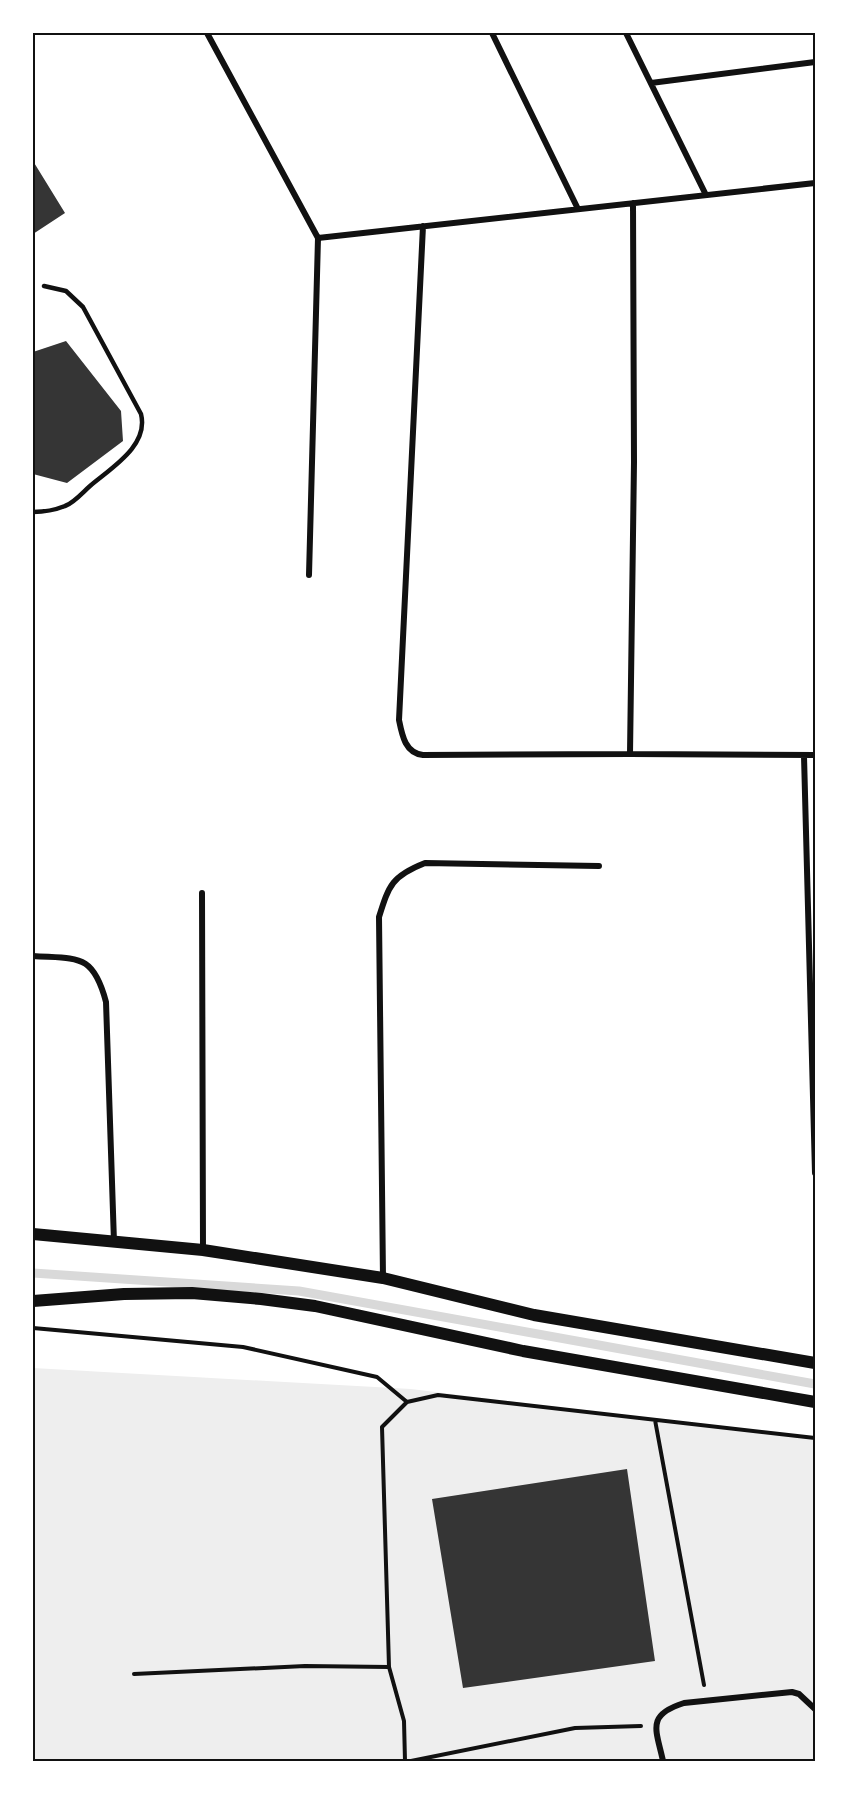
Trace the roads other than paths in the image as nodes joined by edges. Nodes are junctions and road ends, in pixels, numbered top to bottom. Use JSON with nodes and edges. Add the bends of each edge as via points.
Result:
{"nodes":[{"id":1,"x":207,"y":33,"type":"edge"},
{"id":2,"x":492,"y":33,"type":"edge"},
{"id":3,"x":626,"y":33,"type":"edge"},
{"id":4,"x":815,"y":62,"type":"edge"},
{"id":5,"x":651,"y":83,"type":"junction"},
{"id":6,"x":815,"y":183,"type":"edge"},
{"id":7,"x":706,"y":195,"type":"junction"},
{"id":8,"x":633,"y":203,"type":"junction"},
{"id":9,"x":578,"y":209,"type":"junction"},
{"id":10,"x":423,"y":226,"type":"junction"},
{"id":11,"x":318,"y":238,"type":"junction"},
{"id":12,"x":44,"y":286,"type":"dead end"},
{"id":13,"x":33,"y":512,"type":"edge"},
{"id":14,"x":309,"y":575,"type":"dead end"},
{"id":15,"x":630,"y":754,"type":"junction"},
{"id":16,"x":815,"y":755,"type":"edge"},
{"id":17,"x":804,"y":756,"type":"junction"},
{"id":18,"x":598,"y":866,"type":"dead end"},
{"id":19,"x":202,"y":893,"type":"dead end"},
{"id":20,"x":33,"y":956,"type":"edge"},
{"id":21,"x":813,"y":985,"type":"edge"},
{"id":22,"x":815,"y":1173,"type":"edge"},
{"id":23,"x":33,"y":1234,"type":"edge"},
{"id":24,"x":114,"y":1242,"type":"junction"},
{"id":25,"x":203,"y":1250,"type":"junction"},
{"id":26,"x":383,"y":1278,"type":"junction"},
{"id":27,"x":33,"y":1301,"type":"edge"},
{"id":28,"x":815,"y":1363,"type":"edge"},
{"id":29,"x":815,"y":1402,"type":"edge"},
{"id":30,"x":815,"y":1709,"type":"edge"},
{"id":31,"x":663,"y":1761,"type":"edge"}],
"edges":[{"from":1,"to":11,"type":"street"},
{"from":2,"to":9,"type":"street"},
{"from":3,"to":5,"type":"street"},
{"from":4,"to":5,"type":"street"},
{"from":5,"to":7,"type":"street"},
{"from":6,"to":7,"type":"street"},
{"from":7,"to":8,"type":"street"},
{"from":8,"to":9,"type":"street"},
{"from":8,"to":15,"type":"street"},
{"from":9,"to":10,"type":"street"},
{"from":10,"to":11,"type":"street"},
{"from":10,"to":15,"type":"street","via":[[399,720],[403,738],[414,754],[423,755]]},
{"from":11,"to":14,"type":"street"},
{"from":12,"to":13,"type":"lane","via":[[66,291],[83,308],[144,424],[129,453],[67,506]]},
{"from":15,"to":17,"type":"street"},
{"from":16,"to":17,"type":"street"},
{"from":17,"to":21,"type":"street"},
{"from":18,"to":26,"type":"street","via":[[425,863],[394,881],[386,894],[379,917]]},
{"from":19,"to":25,"type":"street"},
{"from":20,"to":24,"type":"street","via":[[74,959],[90,966],[101,982],[106,1002]]},
{"from":21,"to":22,"type":"street"},
{"from":23,"to":24,"type":"main road"},
{"from":24,"to":25,"type":"main road"},
{"from":25,"to":26,"type":"main road"},
{"from":26,"to":28,"type":"main road","via":[[534,1315]]},
{"from":27,"to":29,"type":"main road","via":[[192,1293],[261,1299],[315,1306],[523,1351]]},
{"from":30,"to":31,"type":"street","via":[[792,1692],[684,1703],[657,1720]]}]}
